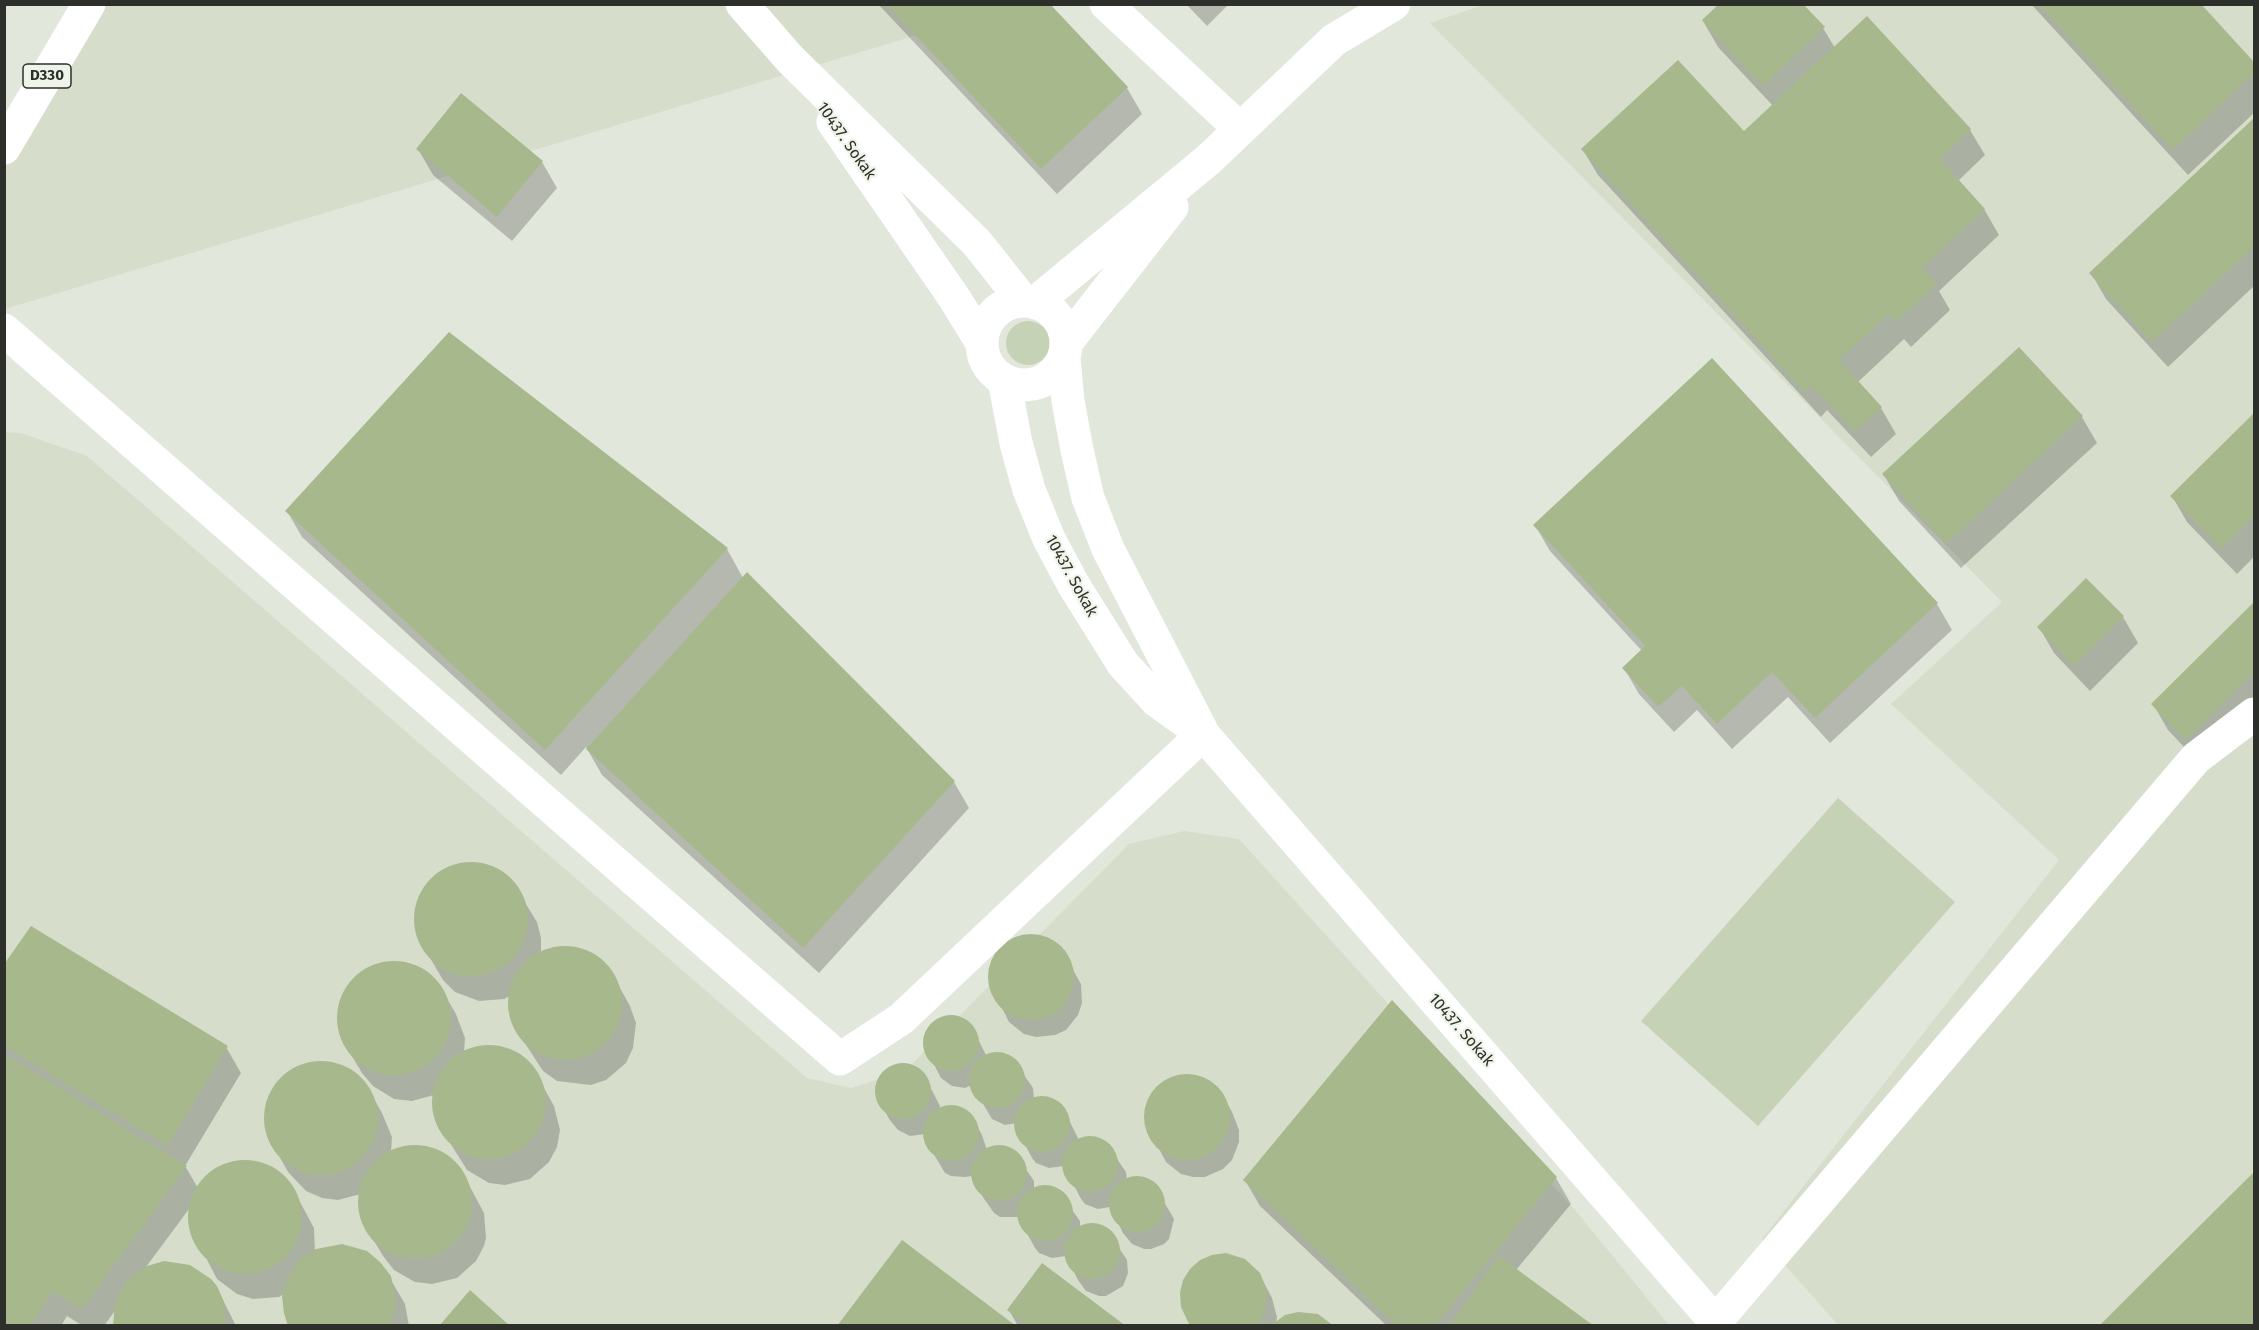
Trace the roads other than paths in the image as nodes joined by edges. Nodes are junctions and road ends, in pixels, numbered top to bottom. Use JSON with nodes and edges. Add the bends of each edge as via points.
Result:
{"nodes":[{"id":1,"x":89,"y":4,"type":"edge"},
{"id":2,"x":742,"y":4,"type":"edge"},
{"id":3,"x":1106,"y":4,"type":"edge"},
{"id":4,"x":1394,"y":4,"type":"edge"},
{"id":5,"x":790,"y":59,"type":"junction"},
{"id":6,"x":1240,"y":129,"type":"junction"},
{"id":7,"x":4,"y":148,"type":"edge"},
{"id":8,"x":1208,"y":160,"type":"junction"},
{"id":9,"x":1029,"y":302,"type":"junction"},
{"id":10,"x":4,"y":330,"type":"edge"},
{"id":11,"x":982,"y":343,"type":"junction"},
{"id":12,"x":1065,"y":350,"type":"junction"},
{"id":13,"x":1004,"y":380,"type":"junction"},
{"id":14,"x":2254,"y":714,"type":"edge"},
{"id":15,"x":1203,"y":734,"type":"junction"},
{"id":16,"x":1715,"y":1324,"type":"edge"}],
"edges":[{"from":1,"to":7,"type":"main road","number":"D330"},
{"from":2,"to":5,"type":"main road","name":"10437. Sokak"},
{"from":3,"to":6,"type":"main road"},
{"from":4,"to":6,"type":"main road","via":[[1334,40]]},
{"from":5,"to":9,"type":"main road","name":"10437. Sokak","via":[[977,243]]},
{"from":5,"to":11,"type":"main road","name":"10437. Sokak"},
{"from":6,"to":8,"type":"main road"},
{"from":8,"to":9,"type":"main road"},
{"from":8,"to":12,"type":"main road"},
{"from":9,"to":11,"type":"main road","via":[[1010,303],[999,309],[990,319]]},
{"from":9,"to":12,"type":"main road","via":[[1044,306],[1058,317],[1063,326]]},
{"from":10,"to":15,"type":"main road","via":[[840,1059],[901,1019]]},
{"from":11,"to":13,"type":"main road","via":[[988,364]]},
{"from":12,"to":13,"type":"main road","via":[[1056,370],[1046,380],[1017,385]]},
{"from":12,"to":15,"type":"main road","name":"10437. Sokak","via":[[1068,401],[1088,498],[1108,549]]},
{"from":13,"to":15,"type":"main road","name":"10437. Sokak","via":[[1029,490],[1073,584],[1123,664],[1157,701]]},
{"from":14,"to":16,"type":"main road","via":[[2196,758]]},
{"from":15,"to":16,"type":"main road","name":"10437. Sokak"}]}
